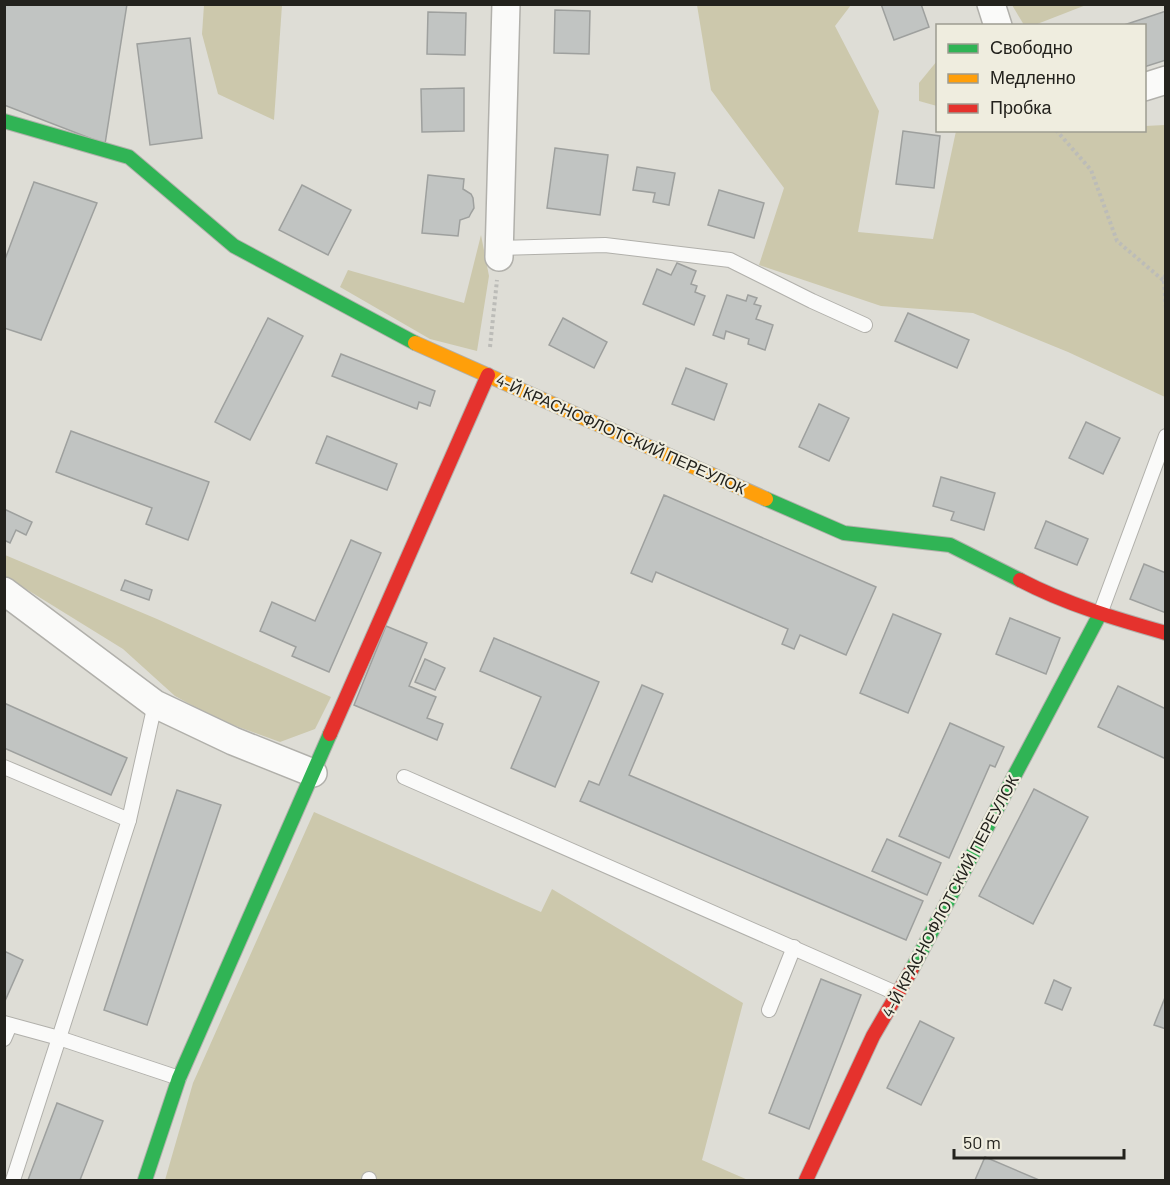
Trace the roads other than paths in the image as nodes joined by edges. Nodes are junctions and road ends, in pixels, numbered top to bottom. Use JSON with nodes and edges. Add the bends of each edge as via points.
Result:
{"nodes":[{"id":1,"x":506,"y":4,"type":"edge"},
{"id":2,"x":991,"y":4,"type":"edge"},
{"id":3,"x":997,"y":24,"type":"edge"},
{"id":4,"x":1166,"y":80,"type":"edge"},
{"id":5,"x":1146,"y":86,"type":"edge"},
{"id":6,"x":4,"y":121,"type":"edge"},
{"id":7,"x":499,"y":252,"type":"joint"},
{"id":8,"x":865,"y":325,"type":"dead end"},
{"id":9,"x":488,"y":375,"type":"junction"},
{"id":10,"x":1166,"y":436,"type":"edge"},
{"id":11,"x":4,"y":591,"type":"edge"},
{"id":12,"x":1100,"y":614,"type":"junction"},
{"id":13,"x":1166,"y":633,"type":"edge"},
{"id":14,"x":155,"y":704,"type":"junction"},
{"id":15,"x":4,"y":767,"type":"edge"},
{"id":16,"x":313,"y":773,"type":"junction"},
{"id":17,"x":404,"y":777,"type":"dead end"},
{"id":18,"x":129,"y":820,"type":"junction"},
{"id":19,"x":794,"y":947,"type":"junction"},
{"id":20,"x":898,"y":994,"type":"junction"},
{"id":21,"x":769,"y":1010,"type":"dead end"},
{"id":22,"x":8,"y":1024,"type":"edge"},
{"id":23,"x":59,"y":1038,"type":"junction"},
{"id":24,"x":4,"y":1039,"type":"edge"},
{"id":25,"x":179,"y":1078,"type":"junction"},
{"id":26,"x":13,"y":1180,"type":"edge"},
{"id":27,"x":145,"y":1180,"type":"edge"},
{"id":28,"x":806,"y":1180,"type":"edge"}],
"edges":[{"from":1,"to":7,"type":"street"},
{"from":2,"to":3,"type":"street"},
{"from":4,"to":5,"type":"street"},
{"from":6,"to":9,"type":"street","via":[[129,157],[234,246],[418,345]]},
{"from":7,"to":8,"type":"lane","via":[[605,245],[730,260]]},
{"from":9,"to":12,"type":"street","name":"4-Й КРАСНОФЛОТСКИЙ ПЕРЕУЛОК","via":[[844,533],[950,545],[1041,591]]},
{"from":9,"to":16,"type":"street"},
{"from":10,"to":12,"type":"lane"},
{"from":11,"to":14,"type":"street"},
{"from":12,"to":13,"type":"street","name":"4-Й КРАСНОФЛОТСКИЙ ПЕРЕУЛОК"},
{"from":12,"to":20,"type":"street","name":"4-Й КРАСНОФЛОТСКИЙ ПЕРЕУЛОК"},
{"from":14,"to":16,"type":"street"},
{"from":14,"to":18,"type":"lane"},
{"from":15,"to":18,"type":"lane"},
{"from":16,"to":25,"type":"street"},
{"from":17,"to":19,"type":"lane"},
{"from":18,"to":23,"type":"lane"},
{"from":19,"to":20,"type":"lane"},
{"from":19,"to":21,"type":"lane"},
{"from":20,"to":28,"type":"street","name":"4-Й КРАСНОФЛОТСКИЙ ПЕРЕУЛОК","via":[[873,1036]]},
{"from":22,"to":23,"type":"lane"},
{"from":22,"to":24,"type":"lane"},
{"from":23,"to":25,"type":"lane"},
{"from":23,"to":26,"type":"lane"},
{"from":25,"to":27,"type":"street"}]}
